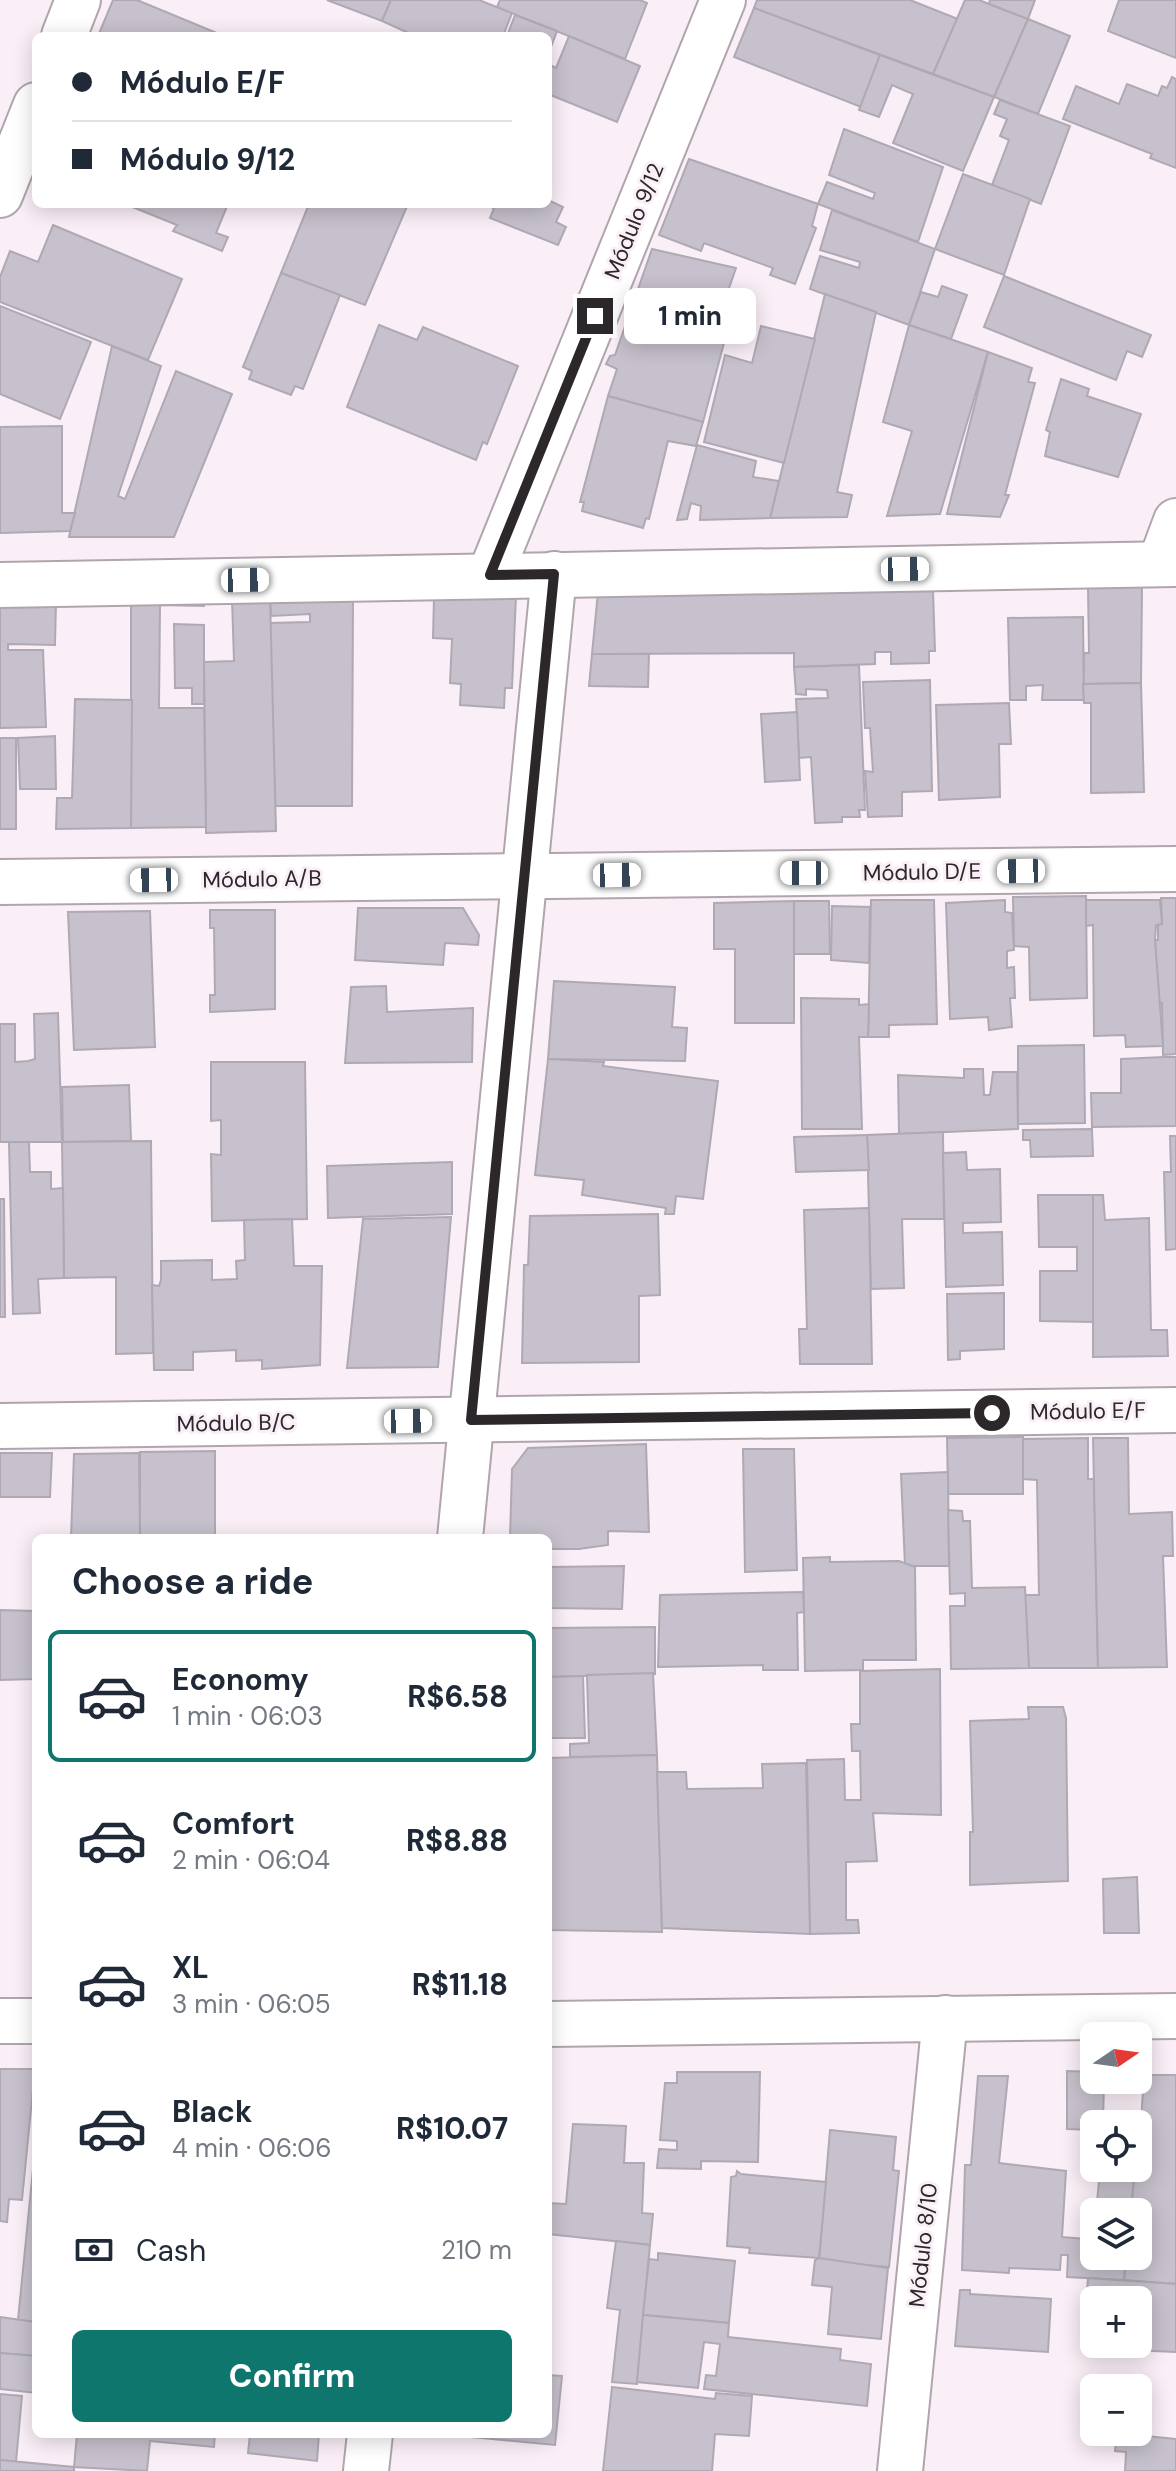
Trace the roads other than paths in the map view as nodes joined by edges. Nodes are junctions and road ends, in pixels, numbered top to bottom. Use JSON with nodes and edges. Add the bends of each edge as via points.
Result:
{"nodes":[{"id":1,"x":78,"y":0,"type":"edge"},
{"id":2,"x":723,"y":0,"type":"edge"},
{"id":3,"x":66,"y":32,"type":"edge"},
{"id":4,"x":32,"y":115,"type":"edge"},
{"id":5,"x":0,"y":195,"type":"edge"},
{"id":6,"x":1176,"y":521,"type":"edge"},
{"id":7,"x":1168,"y":564,"type":"edge"},
{"id":8,"x":554,"y":574,"type":"junction"},
{"id":9,"x":490,"y":575,"type":"junction"},
{"id":10,"x":0,"y":585,"type":"edge"},
{"id":11,"x":1176,"y":869,"type":"edge"},
{"id":12,"x":524,"y":876,"type":"junction"},
{"id":13,"x":0,"y":882,"type":"edge"},
{"id":14,"x":1176,"y":1410,"type":"edge"},
{"id":15,"x":471,"y":1420,"type":"junction"},
{"id":16,"x":0,"y":1426,"type":"edge"},
{"id":17,"x":460,"y":1534,"type":"edge"},
{"id":18,"x":1176,"y":2016,"type":"edge"},
{"id":19,"x":945,"y":2018,"type":"junction"},
{"id":20,"x":0,"y":2021,"type":"edge"},
{"id":21,"x":32,"y":2021,"type":"edge"},
{"id":22,"x":552,"y":2024,"type":"edge"},
{"id":23,"x":370,"y":2438,"type":"edge"},
{"id":24,"x":366,"y":2471,"type":"edge"},
{"id":25,"x":900,"y":2471,"type":"edge"}],
"edges":[{"from":1,"to":3,"type":"street"},
{"from":2,"to":9,"type":"street","name":"Módulo 9/12"},
{"from":4,"to":5,"type":"street"},
{"from":6,"to":7,"type":"street"},
{"from":7,"to":8,"type":"street"},
{"from":8,"to":9,"type":"street"},
{"from":8,"to":12,"type":"street"},
{"from":9,"to":10,"type":"street"},
{"from":11,"to":12,"type":"street","name":"Módulo D/E"},
{"from":12,"to":13,"type":"street","name":"Módulo A/B"},
{"from":12,"to":15,"type":"street"},
{"from":14,"to":15,"type":"street","name":"Módulo E/F"},
{"from":15,"to":16,"type":"street","name":"Módulo B/C"},
{"from":15,"to":17,"type":"street"},
{"from":18,"to":19,"type":"street"},
{"from":19,"to":22,"type":"street"},
{"from":19,"to":25,"type":"street","name":"Módulo 8/10"},
{"from":20,"to":21,"type":"street"},
{"from":23,"to":24,"type":"street"}]}
